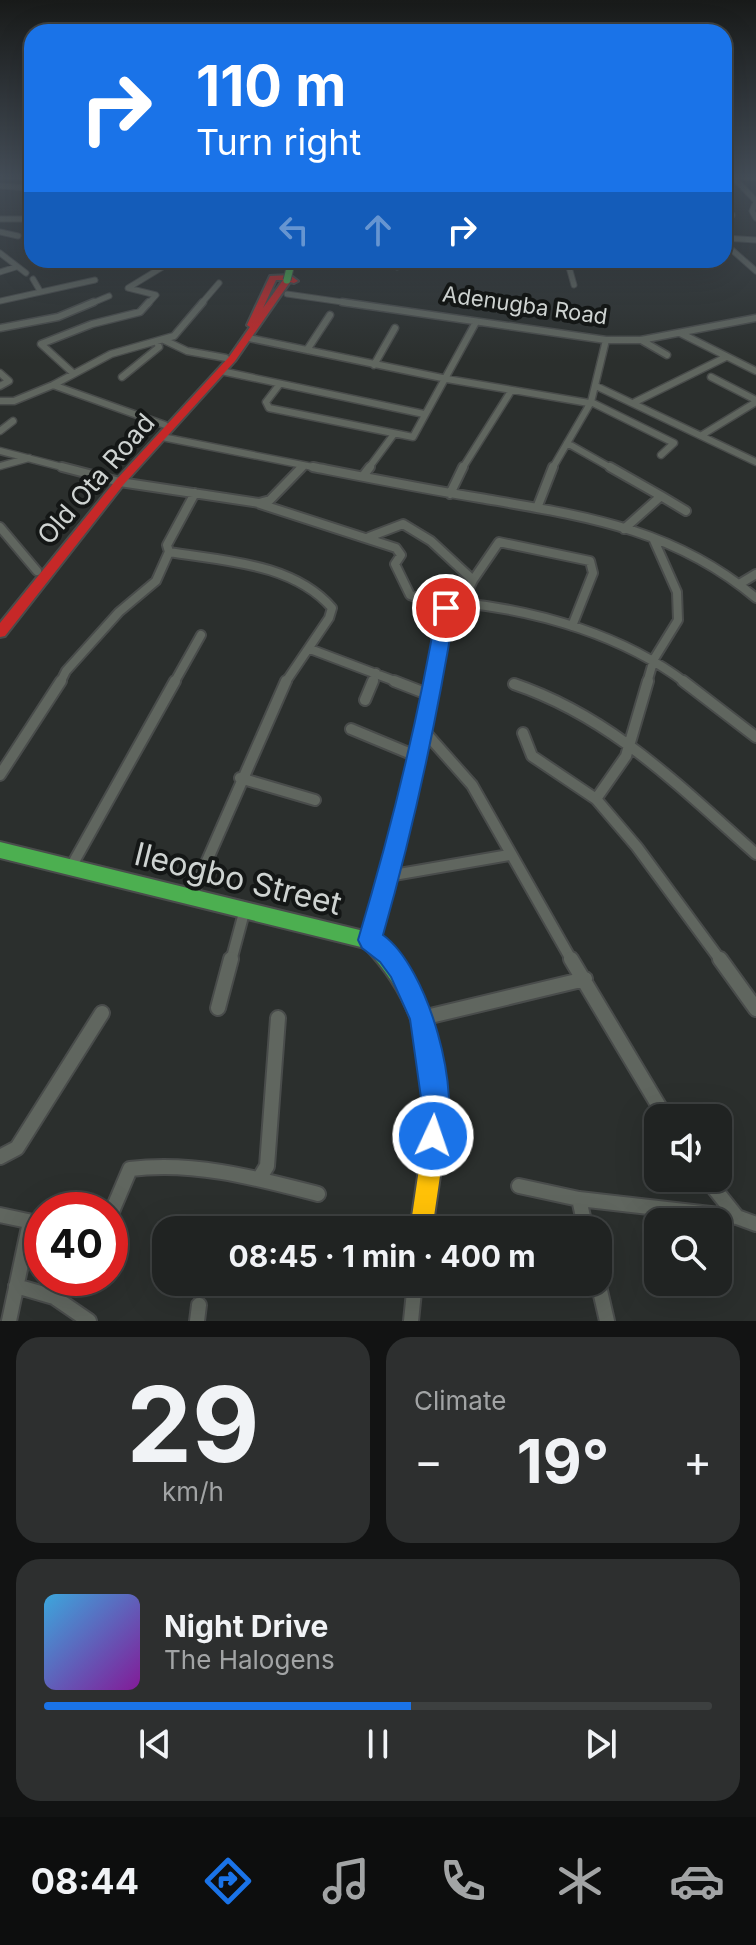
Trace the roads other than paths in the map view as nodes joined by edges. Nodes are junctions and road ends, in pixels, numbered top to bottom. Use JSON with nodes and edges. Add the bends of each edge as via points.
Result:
{"nodes":[{"id":1,"x":732,"y":240,"type":"edge"},
{"id":2,"x":756,"y":240,"type":"edge"},
{"id":3,"x":732,"y":248,"type":"edge"},
{"id":4,"x":0,"y":253,"type":"edge"},
{"id":5,"x":16,"y":267,"type":"junction"},
{"id":6,"x":160,"y":268,"type":"edge"},
{"id":7,"x":284,"y":268,"type":"edge"},
{"id":8,"x":291,"y":268,"type":"edge"},
{"id":9,"x":569,"y":268,"type":"edge"},
{"id":10,"x":756,"y":271,"type":"edge"},
{"id":11,"x":0,"y":272,"type":"edge"},
{"id":12,"x":26,"y":273,"type":"dead end"},
{"id":13,"x":33,"y":279,"type":"dead end"},
{"id":14,"x":95,"y":280,"type":"dead end"},
{"id":15,"x":219,"y":283,"type":"dead end"},
{"id":16,"x":285,"y":285,"type":"junction"},
{"id":17,"x":574,"y":285,"type":"dead end"},
{"id":18,"x":40,"y":291,"type":"junction"},
{"id":19,"x":109,"y":296,"type":"dead end"},
{"id":20,"x":0,"y":301,"type":"edge"},
{"id":21,"x":67,"y":313,"type":"junction"},
{"id":22,"x":330,"y":315,"type":"dead end"},
{"id":23,"x":756,"y":318,"type":"edge"},
{"id":24,"x":476,"y":322,"type":"junction"},
{"id":25,"x":92,"y":324,"type":"junction"},
{"id":26,"x":0,"y":328,"type":"edge"},
{"id":27,"x":395,"y":328,"type":"dead end"},
{"id":28,"x":252,"y":330,"type":"junction"},
{"id":29,"x":680,"y":333,"type":"junction"},
{"id":30,"x":606,"y":340,"type":"junction"},
{"id":31,"x":641,"y":340,"type":"junction"},
{"id":32,"x":160,"y":341,"type":"junction"},
{"id":33,"x":307,"y":350,"type":"junction"},
{"id":34,"x":667,"y":355,"type":"dead end"},
{"id":35,"x":726,"y":357,"type":"junction"},
{"id":36,"x":756,"y":360,"type":"edge"},
{"id":37,"x":226,"y":363,"type":"junction"},
{"id":38,"x":742,"y":364,"type":"junction"},
{"id":39,"x":374,"y":365,"type":"junction"},
{"id":40,"x":756,"y":371,"type":"edge"},
{"id":41,"x":0,"y":373,"type":"edge"},
{"id":42,"x":74,"y":374,"type":"junction"},
{"id":43,"x":122,"y":377,"type":"dead end"},
{"id":44,"x":711,"y":377,"type":"dead end"},
{"id":45,"x":447,"y":379,"type":"junction"},
{"id":46,"x":53,"y":385,"type":"junction"},
{"id":47,"x":279,"y":385,"type":"junction"},
{"id":48,"x":0,"y":386,"type":"edge"},
{"id":49,"x":596,"y":386,"type":"junction"},
{"id":50,"x":511,"y":391,"type":"junction"},
{"id":51,"x":0,"y":401,"type":"edge"},
{"id":52,"x":756,"y":401,"type":"edge"},
{"id":53,"x":635,"y":402,"type":"junction"},
{"id":54,"x":590,"y":403,"type":"junction"},
{"id":55,"x":424,"y":414,"type":"junction"},
{"id":56,"x":13,"y":421,"type":"dead end"},
{"id":57,"x":0,"y":431,"type":"edge"},
{"id":58,"x":164,"y":431,"type":"junction"},
{"id":59,"x":394,"y":434,"type":"junction"},
{"id":60,"x":702,"y":435,"type":"junction"},
{"id":61,"x":567,"y":443,"type":"junction"},
{"id":62,"x":0,"y":451,"type":"edge"},
{"id":63,"x":661,"y":455,"type":"dead end"},
{"id":64,"x":33,"y":457,"type":"junction"},
{"id":65,"x":756,"y":462,"type":"edge"},
{"id":66,"x":0,"y":466,"type":"edge"},
{"id":67,"x":303,"y":466,"type":"junction"},
{"id":68,"x":363,"y":476,"type":"junction"},
{"id":69,"x":116,"y":481,"type":"junction"},
{"id":70,"x":195,"y":493,"type":"junction"},
{"id":71,"x":450,"y":494,"type":"junction"},
{"id":72,"x":661,"y":496,"type":"junction"},
{"id":73,"x":259,"y":503,"type":"junction"},
{"id":74,"x":537,"y":508,"type":"junction"},
{"id":75,"x":686,"y":511,"type":"dead end"},
{"id":76,"x":0,"y":527,"type":"edge"},
{"id":77,"x":624,"y":529,"type":"junction"},
{"id":78,"x":369,"y":537,"type":"junction"},
{"id":79,"x":653,"y":538,"type":"junction"},
{"id":80,"x":169,"y":552,"type":"junction"},
{"id":81,"x":37,"y":571,"type":"junction"},
{"id":82,"x":756,"y":574,"type":"edge"},
{"id":83,"x":473,"y":580,"type":"junction"},
{"id":84,"x":741,"y":583,"type":"junction"},
{"id":85,"x":756,"y":598,"type":"edge"},
{"id":86,"x":462,"y":603,"type":"junction"},
{"id":87,"x":446,"y":608,"type":"junction"},
{"id":88,"x":0,"y":622,"type":"edge"},
{"id":89,"x":572,"y":626,"type":"junction"},
{"id":90,"x":0,"y":632,"type":"edge"},
{"id":91,"x":201,"y":635,"type":"dead end"},
{"id":92,"x":310,"y":649,"type":"junction"},
{"id":93,"x":654,"y":659,"type":"junction"},
{"id":94,"x":376,"y":673,"type":"junction"},
{"id":95,"x":514,"y":684,"type":"dead end"},
{"id":96,"x":430,"y":695,"type":"junction"},
{"id":97,"x":365,"y":700,"type":"dead end"},
{"id":98,"x":351,"y":729,"type":"dead end"},
{"id":99,"x":425,"y":732,"type":"junction"},
{"id":100,"x":523,"y":733,"type":"dead end"},
{"id":101,"x":756,"y":737,"type":"edge"},
{"id":102,"x":630,"y":742,"type":"junction"},
{"id":103,"x":416,"y":756,"type":"junction"},
{"id":104,"x":0,"y":775,"type":"edge"},
{"id":105,"x":240,"y":778,"type":"junction"},
{"id":106,"x":596,"y":799,"type":"junction"},
{"id":107,"x":315,"y":800,"type":"dead end"},
{"id":108,"x":0,"y":850,"type":"edge"},
{"id":109,"x":756,"y":854,"type":"edge"},
{"id":110,"x":509,"y":855,"type":"junction"},
{"id":111,"x":71,"y":867,"type":"junction"},
{"id":112,"x":388,"y":876,"type":"junction"},
{"id":113,"x":192,"y":895,"type":"junction"},
{"id":114,"x":245,"y":909,"type":"junction"},
{"id":115,"x":370,"y":940,"type":"junction"},
{"id":116,"x":585,"y":979,"type":"junction"},
{"id":117,"x":218,"y":1008,"type":"dead end"},
{"id":118,"x":756,"y":1009,"type":"edge"},
{"id":119,"x":102,"y":1013,"type":"dead end"},
{"id":120,"x":278,"y":1018,"type":"dead end"},
{"id":121,"x":422,"y":1018,"type":"junction"},
{"id":122,"x":658,"y":1104,"type":"edge"},
{"id":123,"x":0,"y":1157,"type":"edge"},
{"id":124,"x":259,"y":1179,"type":"junction"},
{"id":125,"x":519,"y":1186,"type":"dead end"},
{"id":126,"x":120,"y":1192,"type":"edge"},
{"id":127,"x":717,"y":1192,"type":"edge"},
{"id":128,"x":318,"y":1194,"type":"dead end"},
{"id":129,"x":579,"y":1199,"type":"junction"},
{"id":130,"x":0,"y":1215,"type":"edge"},
{"id":131,"x":422,"y":1216,"type":"edge"},
{"id":132,"x":583,"y":1216,"type":"edge"},
{"id":133,"x":737,"y":1217,"type":"junction"},
{"id":134,"x":24,"y":1220,"type":"edge"},
{"id":135,"x":756,"y":1224,"type":"edge"},
{"id":136,"x":24,"y":1261,"type":"edge"},
{"id":137,"x":16,"y":1286,"type":"junction"},
{"id":138,"x":414,"y":1296,"type":"edge"},
{"id":139,"x":601,"y":1296,"type":"edge"},
{"id":140,"x":9,"y":1321,"type":"edge"},
{"id":141,"x":89,"y":1321,"type":"edge"},
{"id":142,"x":411,"y":1321,"type":"edge"},
{"id":143,"x":607,"y":1321,"type":"edge"}],
"edges":[{"from":1,"to":2,"type":"street"},
{"from":3,"to":10,"type":"street"},
{"from":4,"to":5,"type":"street"},
{"from":5,"to":11,"type":"street"},
{"from":5,"to":12,"type":"street"},
{"from":6,"to":25,"type":"street","via":[[129,286],[157,296],[146,310]]},
{"from":7,"to":16,"type":"street"},
{"from":8,"to":16,"type":"street","bridge":true},
{"from":9,"to":17,"type":"street"},
{"from":13,"to":18,"type":"street"},
{"from":14,"to":18,"type":"street"},
{"from":15,"to":32,"type":"street","via":[[177,334]]},
{"from":16,"to":24,"type":"street","name":"Adenugba Road"},
{"from":16,"to":28,"type":"street"},
{"from":18,"to":20,"type":"street"},
{"from":19,"to":21,"type":"street"},
{"from":21,"to":25,"type":"street"},
{"from":21,"to":26,"type":"street"},
{"from":22,"to":33,"type":"street"},
{"from":23,"to":29,"type":"street","name":"Adenugba Road"},
{"from":24,"to":30,"type":"street","name":"Adenugba Road"},
{"from":24,"to":45,"type":"street"},
{"from":25,"to":42,"type":"street","via":[[41,344]]},
{"from":27,"to":39,"type":"street"},
{"from":28,"to":33,"type":"street"},
{"from":28,"to":37,"type":"street"},
{"from":29,"to":31,"type":"street","name":"Adenugba Road"},
{"from":29,"to":35,"type":"street"},
{"from":30,"to":31,"type":"street","name":"Adenugba Road"},
{"from":30,"to":49,"type":"street"},
{"from":31,"to":34,"type":"street"},
{"from":32,"to":37,"type":"street"},
{"from":32,"to":42,"type":"street","via":[[111,354]]},
{"from":32,"to":43,"type":"street"},
{"from":33,"to":39,"type":"street"},
{"from":35,"to":38,"type":"street"},
{"from":35,"to":53,"type":"street"},
{"from":36,"to":38,"type":"street"},
{"from":37,"to":47,"type":"street"},
{"from":37,"to":58,"type":"street","name":"Old Ota Road"},
{"from":38,"to":40,"type":"street"},
{"from":39,"to":45,"type":"street"},
{"from":41,"to":48,"type":"street","via":[[9,381]]},
{"from":42,"to":46,"type":"street"},
{"from":44,"to":52,"type":"street"},
{"from":45,"to":50,"type":"street"},
{"from":45,"to":55,"type":"street"},
{"from":46,"to":51,"type":"street","via":[[14,401]]},
{"from":46,"to":58,"type":"street"},
{"from":47,"to":55,"type":"street"},
{"from":47,"to":59,"type":"street","via":[[266,402],[269,408]]},
{"from":49,"to":53,"type":"street"},
{"from":49,"to":54,"type":"street"},
{"from":50,"to":54,"type":"street"},
{"from":50,"to":71,"type":"street","via":[[470,452]]},
{"from":52,"to":60,"type":"street"},
{"from":53,"to":60,"type":"street"},
{"from":54,"to":61,"type":"street"},
{"from":54,"to":63,"type":"street","via":[[674,443]]},
{"from":55,"to":59,"type":"street","via":[[413,437]]},
{"from":56,"to":57,"type":"street"},
{"from":58,"to":67,"type":"street"},
{"from":58,"to":69,"type":"street","name":"Old Ota Road"},
{"from":59,"to":68,"type":"street"},
{"from":60,"to":65,"type":"street"},
{"from":61,"to":72,"type":"street"},
{"from":61,"to":74,"type":"street"},
{"from":62,"to":64,"type":"street"},
{"from":64,"to":66,"type":"street"},
{"from":64,"to":69,"type":"street"},
{"from":67,"to":68,"type":"street"},
{"from":67,"to":73,"type":"street","via":[[270,500]]},
{"from":68,"to":71,"type":"street"},
{"from":69,"to":70,"type":"street"},
{"from":69,"to":81,"type":"street","name":"Old Ota Road"},
{"from":69,"to":90,"type":"street","name":"Old Ota Road"},
{"from":70,"to":73,"type":"street"},
{"from":70,"to":80,"type":"street","via":[[167,545]]},
{"from":71,"to":74,"type":"street"},
{"from":72,"to":75,"type":"street"},
{"from":72,"to":77,"type":"street"},
{"from":73,"to":78,"type":"street"},
{"from":74,"to":77,"type":"street"},
{"from":76,"to":81,"type":"street"},
{"from":77,"to":79,"type":"street"},
{"from":78,"to":83,"type":"street","via":[[408,525]]},
{"from":78,"to":87,"type":"street","via":[[400,551],[395,564],[410,595]]},
{"from":79,"to":84,"type":"street","via":[[705,558]]},
{"from":79,"to":93,"type":"street","via":[[679,606],[674,629]]},
{"from":80,"to":92,"type":"street","via":[[254,567],[319,593],[332,608]]},
{"from":80,"to":104,"type":"street","via":[[156,581],[119,612],[66,671]]},
{"from":81,"to":88,"type":"street","name":"Old Ota Road"},
{"from":82,"to":84,"type":"street"},
{"from":83,"to":86,"type":"street"},
{"from":83,"to":89,"type":"street","via":[[499,542],[590,561],[593,573]]},
{"from":84,"to":85,"type":"street"},
{"from":86,"to":87,"type":"street"},
{"from":86,"to":89,"type":"street"},
{"from":87,"to":96,"type":"street"},
{"from":89,"to":93,"type":"street"},
{"from":91,"to":111,"type":"street"},
{"from":92,"to":94,"type":"street"},
{"from":92,"to":105,"type":"street","via":[[294,664]]},
{"from":93,"to":101,"type":"street"},
{"from":93,"to":102,"type":"street"},
{"from":94,"to":96,"type":"street"},
{"from":94,"to":97,"type":"street"},
{"from":95,"to":102,"type":"street","via":[[612,727]]},
{"from":96,"to":99,"type":"street"},
{"from":98,"to":103,"type":"street"},
{"from":99,"to":103,"type":"street"},
{"from":99,"to":110,"type":"street","via":[[472,785]]},
{"from":100,"to":106,"type":"street","via":[[532,756]]},
{"from":102,"to":106,"type":"street"},
{"from":102,"to":109,"type":"street"},
{"from":103,"to":112,"type":"street"},
{"from":105,"to":107,"type":"street"},
{"from":105,"to":113,"type":"street"},
{"from":106,"to":118,"type":"street"},
{"from":108,"to":111,"type":"street","name":"Ileogbo Street"},
{"from":110,"to":112,"type":"street"},
{"from":110,"to":116,"type":"street"},
{"from":111,"to":113,"type":"street","name":"Ileogbo Street"},
{"from":112,"to":115,"type":"street"},
{"from":113,"to":114,"type":"street","name":"Ileogbo Street"},
{"from":114,"to":115,"type":"street","name":"Ileogbo Street"},
{"from":114,"to":117,"type":"street"},
{"from":115,"to":121,"type":"street","name":"Ileogbo Street","via":[[399,969]]},
{"from":116,"to":121,"type":"street"},
{"from":116,"to":122,"type":"street"},
{"from":119,"to":123,"type":"street","via":[[17,1148]]},
{"from":120,"to":124,"type":"street","via":[[267,1166]]},
{"from":121,"to":131,"type":"street","name":"Ileogbo Street","via":[[436,1112]]},
{"from":124,"to":126,"type":"street","via":[[155,1164],[130,1169]]},
{"from":124,"to":128,"type":"street"},
{"from":125,"to":129,"type":"street"},
{"from":127,"to":133,"type":"street"},
{"from":129,"to":132,"type":"street"},
{"from":129,"to":133,"type":"street"},
{"from":130,"to":134,"type":"street"},
{"from":133,"to":135,"type":"street"},
{"from":136,"to":137,"type":"street"},
{"from":137,"to":140,"type":"street"},
{"from":137,"to":141,"type":"street","via":[[54,1297]]},
{"from":138,"to":142,"type":"street"},
{"from":139,"to":143,"type":"street"}]}
